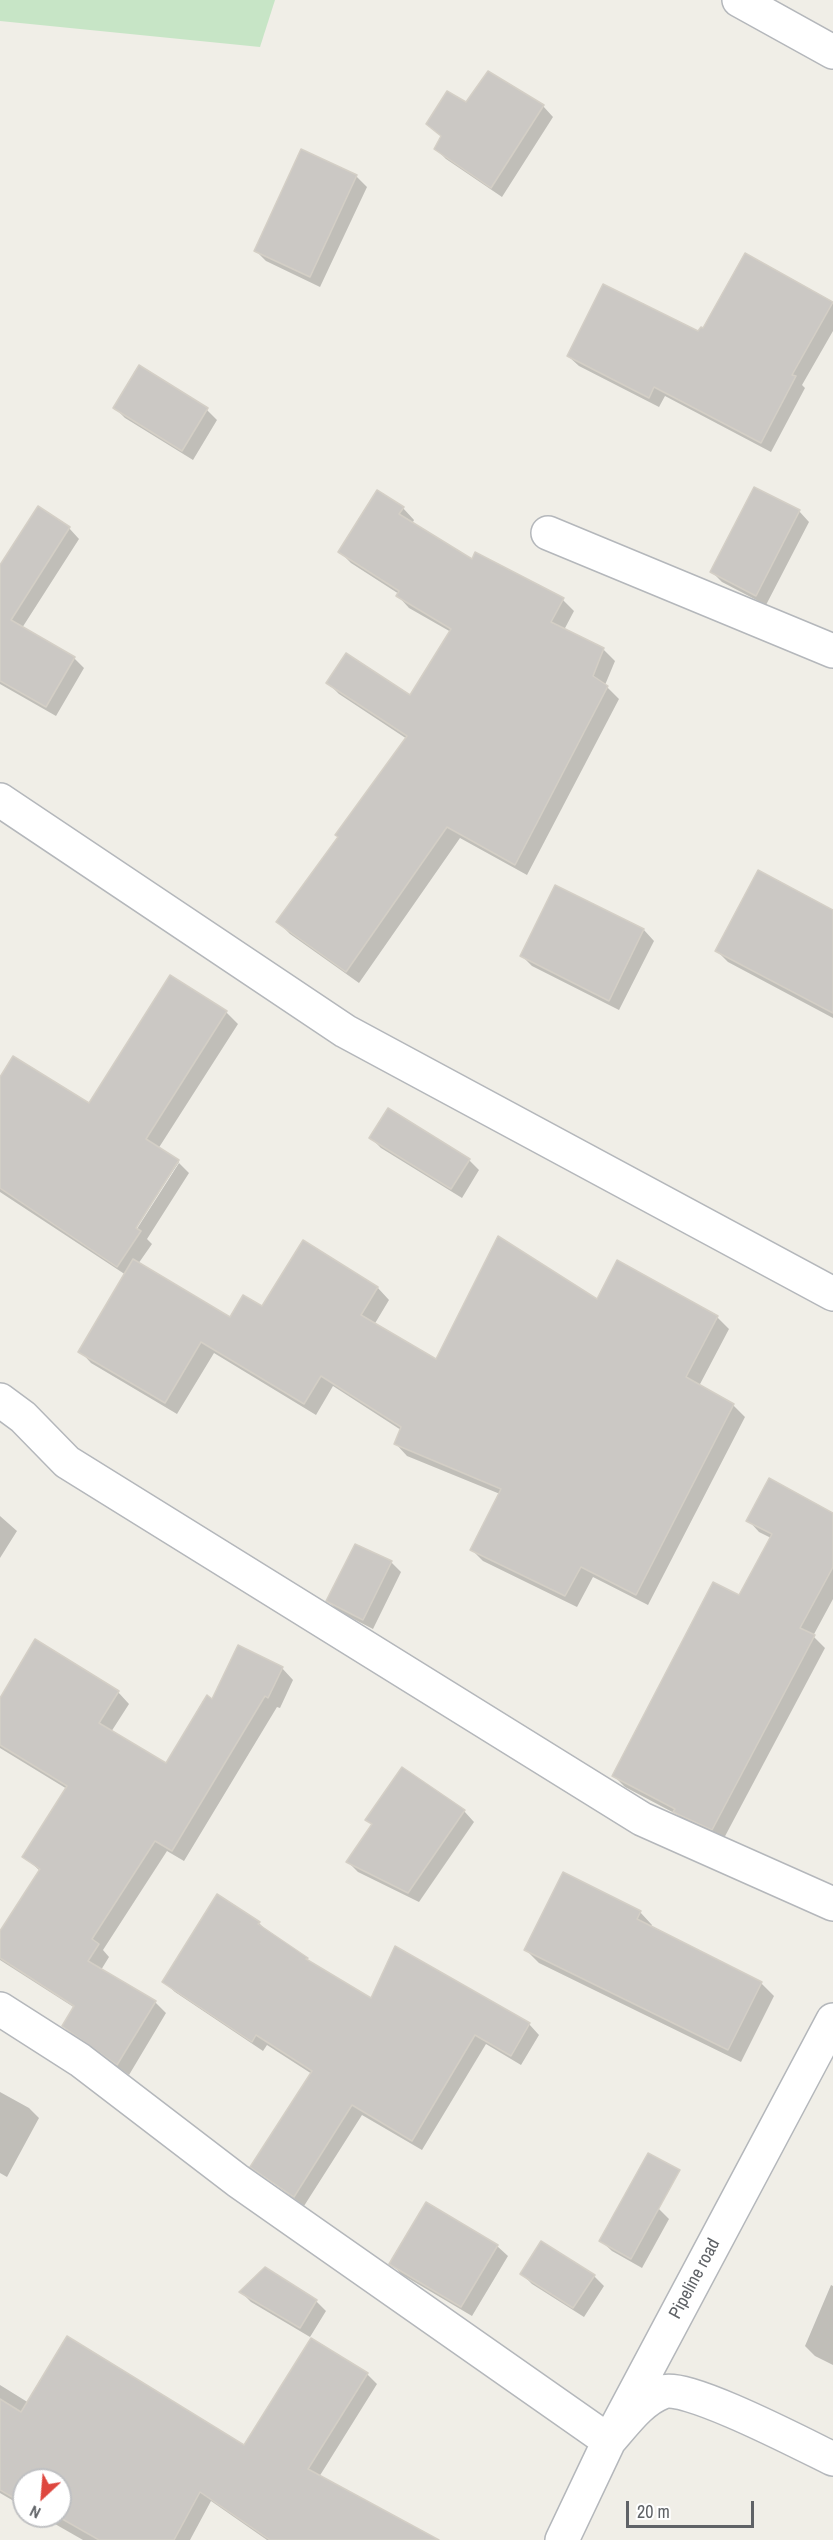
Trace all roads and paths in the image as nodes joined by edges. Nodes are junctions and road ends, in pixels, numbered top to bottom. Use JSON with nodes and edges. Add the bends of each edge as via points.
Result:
{"nodes":[{"id":1,"x":739,"y":0,"type":"edge"},
{"id":2,"x":833,"y":52,"type":"edge"},
{"id":3,"x":548,"y":533,"type":"dead end"},
{"id":4,"x":833,"y":651,"type":"edge"},
{"id":5,"x":0,"y":800,"type":"edge"},
{"id":6,"x":833,"y":1294,"type":"edge"},
{"id":7,"x":0,"y":1400,"type":"edge"},
{"id":8,"x":833,"y":1904,"type":"edge"},
{"id":9,"x":0,"y":2009,"type":"edge"},
{"id":10,"x":833,"y":2020,"type":"edge"},
{"id":11,"x":609,"y":2441,"type":"junction"},
{"id":12,"x":833,"y":2459,"type":"edge"},
{"id":13,"x":562,"y":2540,"type":"edge"}],
"edges":[{"from":1,"to":2,"type":"street"},
{"from":3,"to":4,"type":"street"},
{"from":5,"to":6,"type":"street","via":[[345,1031]]},
{"from":7,"to":8,"type":"street","via":[[23,1416],[67,1462],[642,1819]]},
{"from":9,"to":11,"type":"street","via":[[80,2060],[238,2181]]},
{"from":10,"to":11,"type":"street","name":"Pipeline road"},
{"from":11,"to":12,"type":"street","via":[[648,2399],[666,2390],[708,2400]]},
{"from":11,"to":13,"type":"street","name":"Pipeline road"}]}
